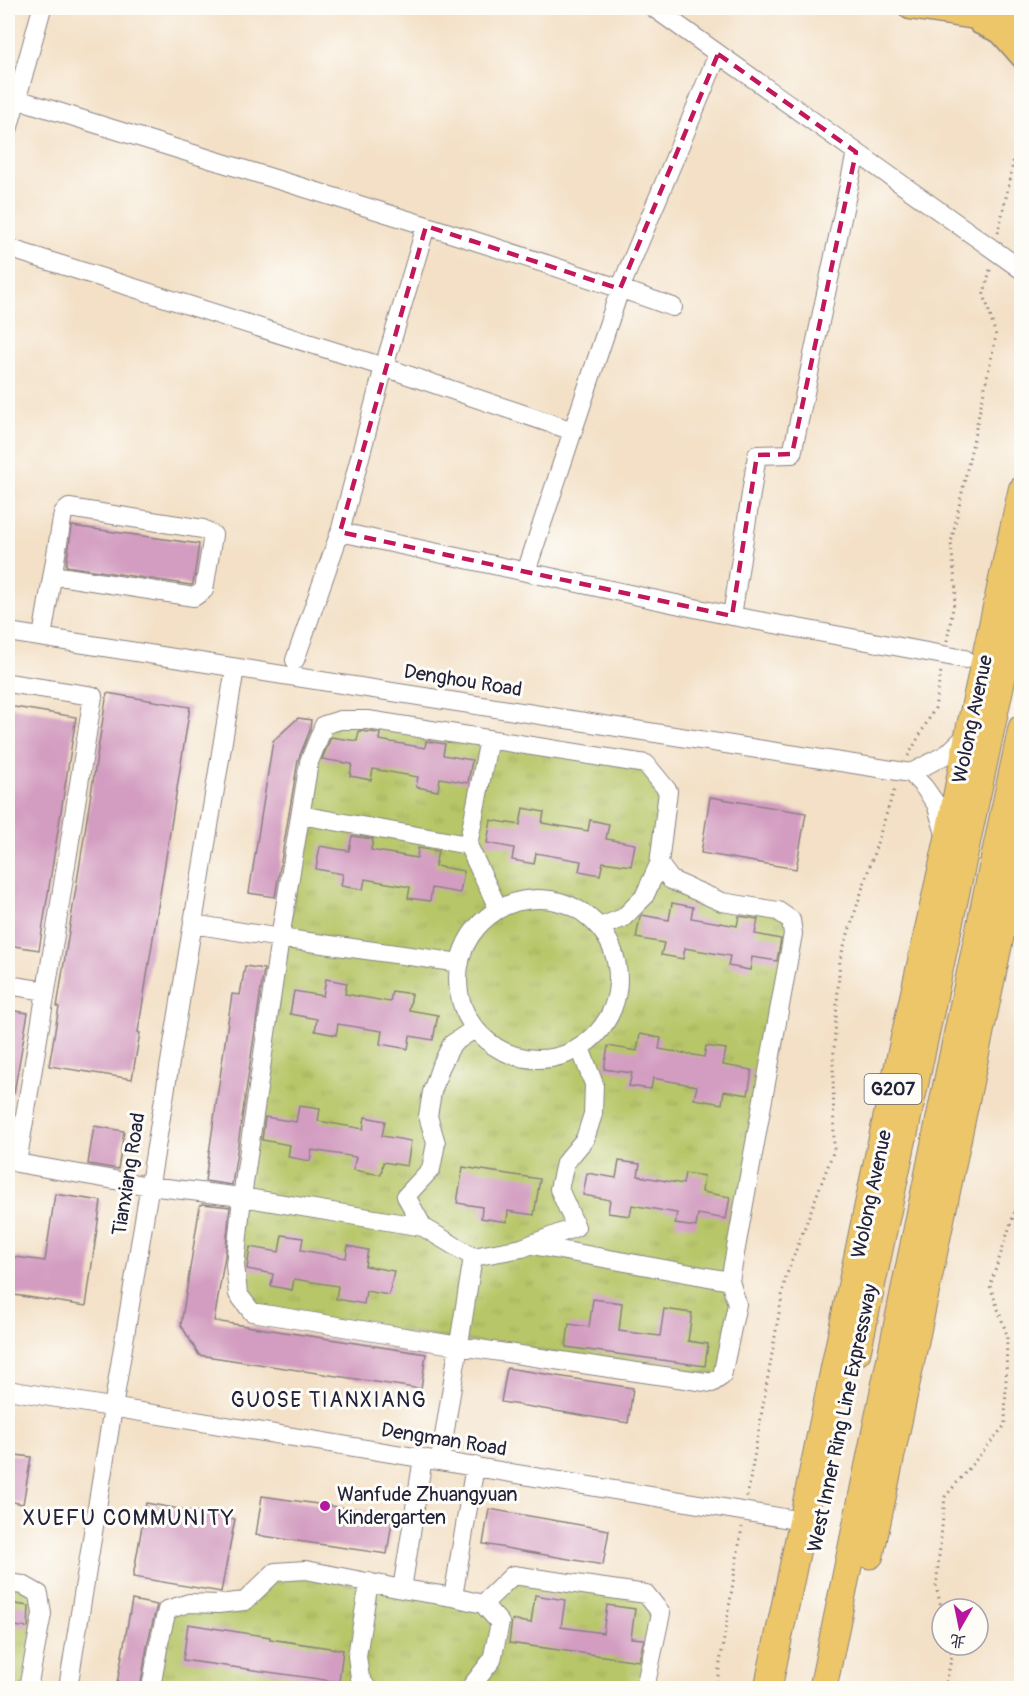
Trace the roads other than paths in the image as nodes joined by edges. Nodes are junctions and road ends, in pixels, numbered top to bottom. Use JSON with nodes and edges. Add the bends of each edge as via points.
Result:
{"nodes":[{"id":1,"x":42,"y":8,"type":"edge"},
{"id":2,"x":654,"y":8,"type":"edge"},
{"id":3,"x":910,"y":8,"type":"edge"},
{"id":4,"x":965,"y":16,"type":"junction"},
{"id":5,"x":1022,"y":25,"type":"edge"},
{"id":6,"x":718,"y":54,"type":"junction"},
{"id":7,"x":1022,"y":57,"type":"edge"},
{"id":8,"x":12,"y":98,"type":"edge"},
{"id":9,"x":8,"y":130,"type":"edge"},
{"id":10,"x":856,"y":152,"type":"junction"},
{"id":11,"x":426,"y":226,"type":"junction"},
{"id":12,"x":8,"y":248,"type":"edge"},
{"id":13,"x":1022,"y":270,"type":"edge"},
{"id":14,"x":620,"y":289,"type":"junction"},
{"id":15,"x":673,"y":307,"type":"dead end"},
{"id":16,"x":384,"y":367,"type":"junction"},
{"id":17,"x":573,"y":431,"type":"junction"},
{"id":18,"x":1022,"y":490,"type":"edge"},
{"id":19,"x":340,"y":532,"type":"junction"},
{"id":20,"x":526,"y":572,"type":"junction"},
{"id":21,"x":53,"y":575,"type":"junction"},
{"id":22,"x":1022,"y":584,"type":"edge"},
{"id":23,"x":732,"y":616,"type":"junction"},
{"id":24,"x":8,"y":632,"type":"edge"},
{"id":25,"x":42,"y":637,"type":"junction"},
{"id":26,"x":965,"y":659,"type":"dead end"},
{"id":27,"x":295,"y":660,"type":"dead end"},
{"id":28,"x":235,"y":668,"type":"junction"},
{"id":29,"x":8,"y":683,"type":"edge"},
{"id":30,"x":1022,"y":728,"type":"edge"},
{"id":31,"x":969,"y":733,"type":"junction"},
{"id":32,"x":489,"y":739,"type":"junction"},
{"id":33,"x":905,"y":772,"type":"junction"},
{"id":34,"x":300,"y":815,"type":"junction"},
{"id":35,"x":1022,"y":832,"type":"edge"},
{"id":36,"x":948,"y":841,"type":"junction"},
{"id":37,"x":468,"y":845,"type":"junction"},
{"id":38,"x":659,"y":864,"type":"junction"},
{"id":39,"x":498,"y":908,"type":"junction"},
{"id":40,"x":193,"y":924,"type":"junction"},
{"id":41,"x":600,"y":927,"type":"junction"},
{"id":42,"x":280,"y":938,"type":"junction"},
{"id":43,"x":460,"y":963,"type":"junction"},
{"id":44,"x":8,"y":985,"type":"edge"},
{"id":45,"x":46,"y":992,"type":"junction"},
{"id":46,"x":474,"y":1029,"type":"junction"},
{"id":47,"x":580,"y":1048,"type":"junction"},
{"id":48,"x":12,"y":1165,"type":"edge"},
{"id":49,"x":149,"y":1186,"type":"junction"},
{"id":50,"x":242,"y":1197,"type":"junction"},
{"id":51,"x":423,"y":1227,"type":"junction"},
{"id":52,"x":532,"y":1245,"type":"junction"},
{"id":53,"x":473,"y":1257,"type":"junction"},
{"id":54,"x":730,"y":1281,"type":"junction"},
{"id":55,"x":459,"y":1346,"type":"junction"},
{"id":56,"x":8,"y":1390,"type":"edge"},
{"id":57,"x":112,"y":1408,"type":"junction"},
{"id":58,"x":432,"y":1460,"type":"junction"},
{"id":59,"x":475,"y":1466,"type":"junction"},
{"id":60,"x":802,"y":1521,"type":"junction"},
{"id":61,"x":369,"y":1582,"type":"junction"},
{"id":62,"x":8,"y":1583,"type":"edge"},
{"id":63,"x":402,"y":1589,"type":"junction"},
{"id":64,"x":453,"y":1597,"type":"junction"},
{"id":65,"x":483,"y":1604,"type":"junction"},
{"id":66,"x":784,"y":1682,"type":"edge"},
{"id":67,"x":829,"y":1684,"type":"edge"},
{"id":68,"x":28,"y":1689,"type":"edge"},
{"id":69,"x":68,"y":1689,"type":"edge"},
{"id":70,"x":151,"y":1689,"type":"edge"},
{"id":71,"x":367,"y":1689,"type":"edge"},
{"id":72,"x":470,"y":1689,"type":"edge"},
{"id":73,"x":645,"y":1689,"type":"edge"},
{"id":74,"x":768,"y":1689,"type":"edge"}],
"edges":[{"from":1,"to":8,"type":"street"},
{"from":2,"to":6,"type":"street"},
{"from":3,"to":4,"type":"main road"},
{"from":4,"to":5,"type":"main road"},
{"from":4,"to":7,"type":"main road","via":[[1000,32]]},
{"from":6,"to":10,"type":"street"},
{"from":6,"to":14,"type":"street"},
{"from":8,"to":9,"type":"street"},
{"from":8,"to":11,"type":"street"},
{"from":10,"to":13,"type":"street"},
{"from":10,"to":23,"type":"street","via":[[792,454],[756,455]]},
{"from":11,"to":14,"type":"street"},
{"from":11,"to":16,"type":"street"},
{"from":12,"to":16,"type":"street"},
{"from":14,"to":15,"type":"street"},
{"from":14,"to":17,"type":"street"},
{"from":16,"to":17,"type":"street"},
{"from":16,"to":19,"type":"street"},
{"from":17,"to":20,"type":"street"},
{"from":18,"to":31,"type":"highway","name":"Wolong Avenue","number":"G207"},
{"from":19,"to":20,"type":"street"},
{"from":19,"to":27,"type":"street"},
{"from":20,"to":23,"type":"street"},
{"from":21,"to":21,"type":"street","via":[[63,513],[69,508],[203,529],[213,535],[204,590],[194,597]]},
{"from":21,"to":25,"type":"street"},
{"from":22,"to":66,"type":"highway","name":"West Inner Ring Line Expressway"},
{"from":23,"to":26,"type":"street"},
{"from":24,"to":25,"type":"street","name":"Denghou Road"},
{"from":25,"to":28,"type":"street","name":"Denghou Road"},
{"from":28,"to":33,"type":"street","name":"Denghou Road"},
{"from":28,"to":40,"type":"street","name":"Tianxiang Road"},
{"from":29,"to":45,"type":"street","via":[[93,696]]},
{"from":30,"to":67,"type":"highway","name":"West Inner Ring Line Expressway","via":[[944,1096]]},
{"from":31,"to":33,"type":"street","via":[[946,754]]},
{"from":31,"to":36,"type":"highway","name":"Wolong Avenue","number":"G207"},
{"from":32,"to":34,"type":"street","via":[[368,720],[340,720],[324,726],[309,762]]},
{"from":32,"to":37,"type":"street"},
{"from":32,"to":38,"type":"street","via":[[646,764],[668,791]]},
{"from":33,"to":36,"type":"street","via":[[924,787],[936,804]]},
{"from":34,"to":37,"type":"street"},
{"from":34,"to":42,"type":"street"},
{"from":35,"to":67,"type":"highway"},
{"from":36,"to":60,"type":"highway","name":"Wolong Avenue","number":"G207"},
{"from":37,"to":39,"type":"street"},
{"from":38,"to":41,"type":"street","via":[[644,897],[623,918]]},
{"from":38,"to":54,"type":"street","via":[[671,880],[722,902],[778,911],[791,920],[793,934]]},
{"from":39,"to":41,"type":"street","via":[[524,899],[552,899],[579,909]]},
{"from":39,"to":43,"type":"street","via":[[477,926],[462,950]]},
{"from":40,"to":42,"type":"street"},
{"from":40,"to":49,"type":"street","name":"Tianxiang Road"},
{"from":41,"to":47,"type":"street","via":[[614,951],[619,978],[615,1005],[601,1030]]},
{"from":42,"to":43,"type":"street"},
{"from":42,"to":50,"type":"street"},
{"from":43,"to":46,"type":"street","via":[[457,977],[461,1004]]},
{"from":44,"to":45,"type":"street"},
{"from":45,"to":48,"type":"street"},
{"from":46,"to":47,"type":"street","via":[[492,1045],[512,1055],[559,1057]]},
{"from":46,"to":51,"type":"street","via":[[452,1044],[432,1092],[428,1116],[436,1143],[432,1169],[406,1196]]},
{"from":47,"to":52,"type":"street","via":[[594,1084],[593,1114],[585,1139],[565,1164],[560,1189],[576,1227]]},
{"from":48,"to":49,"type":"street"},
{"from":49,"to":50,"type":"street"},
{"from":49,"to":57,"type":"street","name":"Tianxiang Road"},
{"from":50,"to":51,"type":"street"},
{"from":50,"to":55,"type":"street","via":[[236,1265],[238,1294],[252,1312]]},
{"from":51,"to":53,"type":"street"},
{"from":52,"to":53,"type":"street"},
{"from":52,"to":54,"type":"street"},
{"from":53,"to":55,"type":"street"},
{"from":54,"to":55,"type":"street","via":[[737,1304],[722,1376],[712,1383]]},
{"from":55,"to":58,"type":"street"},
{"from":56,"to":57,"type":"street","name":"Dengman Road"},
{"from":57,"to":58,"type":"street","name":"Dengman Road"},
{"from":57,"to":69,"type":"street","name":"Tianxiang Road"},
{"from":58,"to":59,"type":"street","name":"Dengman Road"},
{"from":58,"to":63,"type":"street"},
{"from":59,"to":60,"type":"street","name":"Dengman Road"},
{"from":59,"to":64,"type":"street"},
{"from":60,"to":74,"type":"highway","name":"Wolong Avenue","number":"G207"},
{"from":61,"to":63,"type":"street"},
{"from":61,"to":70,"type":"street","via":[[306,1570],[275,1572],[244,1601],[189,1603],[167,1610]]},
{"from":61,"to":71,"type":"street","via":[[357,1656],[360,1678]]},
{"from":62,"to":68,"type":"street","via":[[39,1594],[42,1614]]},
{"from":63,"to":64,"type":"street"},
{"from":64,"to":65,"type":"street"},
{"from":65,"to":72,"type":"street","via":[[500,1623],[492,1660]]},
{"from":65,"to":73,"type":"street","via":[[513,1575],[646,1594],[661,1613]]}]}
